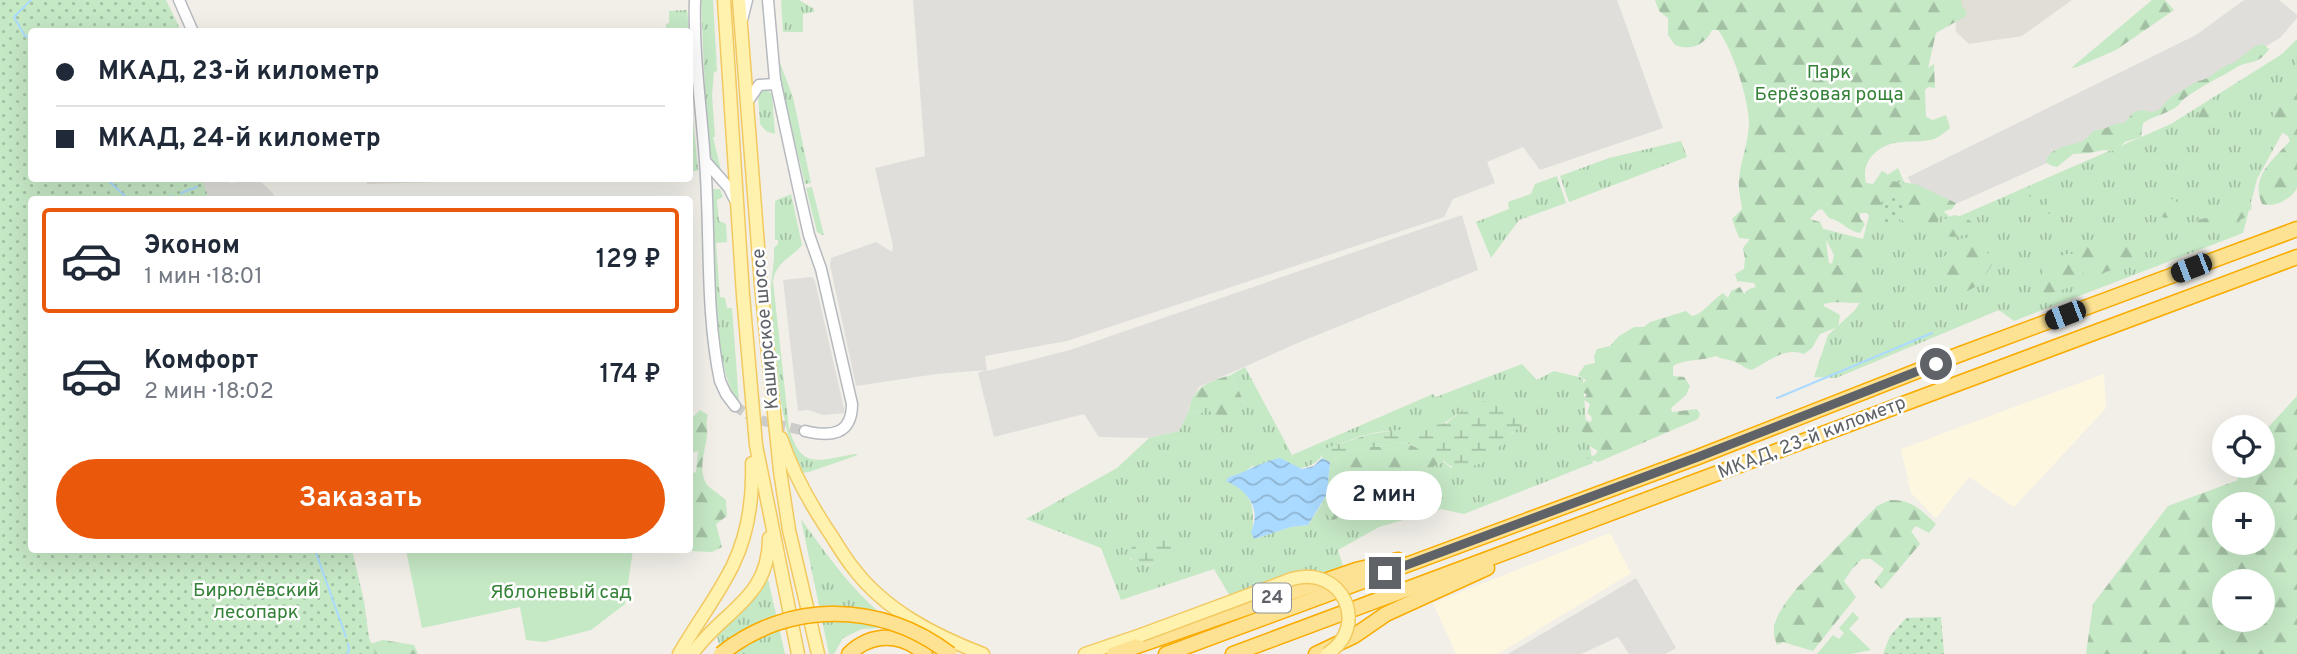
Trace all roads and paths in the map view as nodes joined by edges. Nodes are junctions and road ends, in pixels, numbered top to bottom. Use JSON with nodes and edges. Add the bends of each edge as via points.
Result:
{"nodes":[{"id":1,"x":179,"y":0,"type":"edge"},
{"id":2,"x":695,"y":0,"type":"edge"},
{"id":3,"x":724,"y":0,"type":"edge"},
{"id":4,"x":740,"y":0,"type":"edge"},
{"id":5,"x":747,"y":0,"type":"edge"},
{"id":6,"x":768,"y":0,"type":"edge"},
{"id":7,"x":741,"y":23,"type":"junction"},
{"id":8,"x":191,"y":28,"type":"edge"},
{"id":9,"x":776,"y":84,"type":"junction"},
{"id":10,"x":748,"y":100,"type":"junction"},
{"id":11,"x":705,"y":153,"type":"junction"},
{"id":12,"x":738,"y":216,"type":"junction"},
{"id":13,"x":2297,"y":229,"type":"edge"},
{"id":14,"x":2297,"y":257,"type":"edge"},
{"id":15,"x":735,"y":406,"type":"tunnel mouth"},
{"id":16,"x":774,"y":417,"type":"junction"},
{"id":17,"x":754,"y":421,"type":"junction"},
{"id":18,"x":805,"y":431,"type":"tunnel mouth"},
{"id":19,"x":769,"y":516,"type":"junction"},
{"id":20,"x":1548,"y":537,"type":"junction"},
{"id":21,"x":1435,"y":554,"type":"junction"},
{"id":22,"x":679,"y":654,"type":"edge"},
{"id":23,"x":692,"y":654,"type":"edge"},
{"id":24,"x":721,"y":654,"type":"edge"},
{"id":25,"x":798,"y":654,"type":"edge"},
{"id":26,"x":818,"y":654,"type":"edge"},
{"id":27,"x":849,"y":654,"type":"edge"},
{"id":28,"x":925,"y":654,"type":"edge"},
{"id":29,"x":950,"y":654,"type":"edge"},
{"id":30,"x":984,"y":654,"type":"edge"},
{"id":31,"x":1085,"y":654,"type":"edge"},
{"id":32,"x":1114,"y":654,"type":"edge"},
{"id":33,"x":1166,"y":654,"type":"edge"},
{"id":34,"x":1233,"y":654,"type":"edge"},
{"id":35,"x":1316,"y":654,"type":"edge"},
{"id":36,"x":1327,"y":654,"type":"edge"}],
"edges":[{"from":1,"to":8,"type":"main road"},
{"from":2,"to":11,"type":"main road"},
{"from":3,"to":12,"type":"main road","name":"Каширское шоссе"},
{"from":4,"to":7,"type":"main road","name":"Каширское шоссе"},
{"from":5,"to":7,"type":"main road"},
{"from":6,"to":9,"type":"main road"},
{"from":7,"to":10,"type":"main road","name":"Каширское шоссе"},
{"from":9,"to":10,"type":"main road","via":[[759,85]]},
{"from":9,"to":18,"type":"main road","via":[[852,410],[838,432]]},
{"from":10,"to":16,"type":"main road","name":"Каширское шоссе"},
{"from":11,"to":12,"type":"main road","via":[[710,168],[732,193]]},
{"from":11,"to":15,"type":"main road","via":[[709,285],[718,372],[722,388]]},
{"from":12,"to":17,"type":"main road","name":"Каширское шоссе"},
{"from":13,"to":21,"type":"highway","name":"МКАД, 23-й километр"},
{"from":14,"to":20,"type":"highway","name":"МКАД, 23-й километр"},
{"from":16,"to":26,"type":"main road","name":"Каширское шоссе","via":[[789,530]]},
{"from":16,"to":30,"type":"main road","via":[[797,479],[854,570],[913,621]]},
{"from":17,"to":19,"type":"main road","name":"Каширское шоссе"},
{"from":17,"to":22,"type":"main road","via":[[750,503],[740,549]]},
{"from":19,"to":23,"type":"main road","via":[[768,559],[756,589]]},
{"from":19,"to":25,"type":"main road","name":"Каширское шоссе"},
{"from":20,"to":34,"type":"highway","name":"МКАД, 23-й километр"},
{"from":20,"to":35,"type":"highway","via":[[1395,609]]},
{"from":21,"to":32,"type":"highway","number":"24","via":[[1356,570]]},
{"from":21,"to":33,"type":"highway"},
{"from":24,"to":29,"type":"highway","bridge":true,"via":[[780,621],[828,613],[897,624]]},
{"from":27,"to":28,"type":"highway","via":[[882,638],[906,641]]},
{"from":31,"to":36,"type":"main road","number":"24","bridge":true,"via":[[1292,579],[1313,577],[1338,590],[1348,610],[1343,638]]}]}
